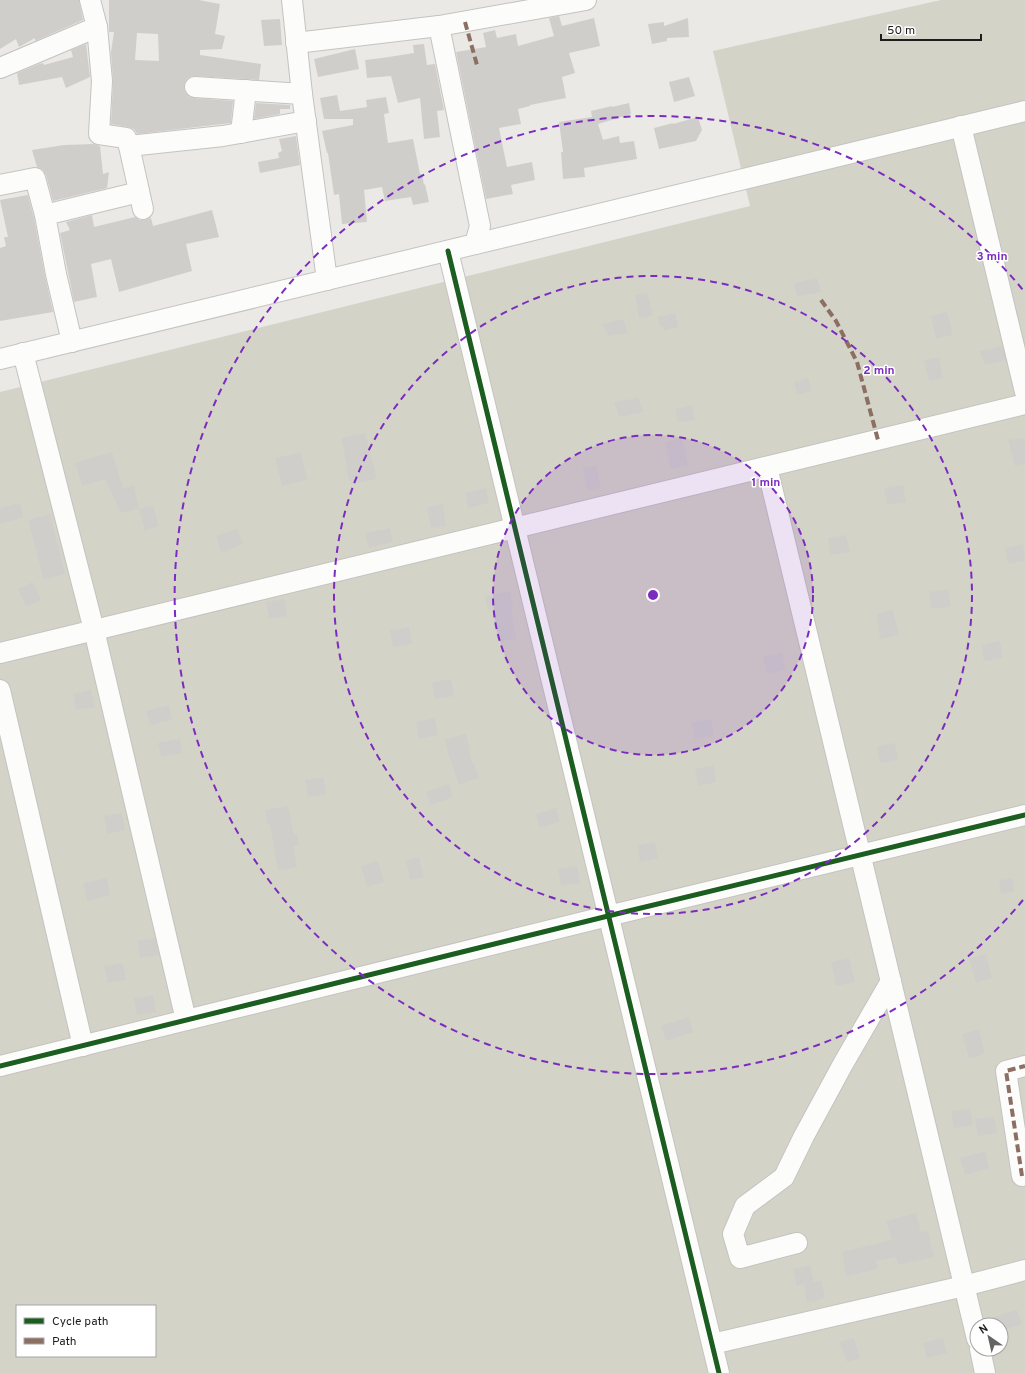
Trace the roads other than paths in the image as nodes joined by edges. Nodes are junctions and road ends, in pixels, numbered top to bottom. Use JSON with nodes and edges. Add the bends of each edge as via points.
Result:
{"nodes":[{"id":1,"x":90,"y":0,"type":"edge"},
{"id":2,"x":292,"y":0,"type":"edge"},
{"id":3,"x":586,"y":0,"type":"edge"},
{"id":4,"x":440,"y":26,"type":"junction"},
{"id":5,"x":97,"y":27,"type":"junction"},
{"id":6,"x":296,"y":44,"type":"junction"},
{"id":7,"x":0,"y":68,"type":"edge"},
{"id":8,"x":194,"y":87,"type":"dead end"},
{"id":9,"x":246,"y":90,"type":"junction"},
{"id":10,"x":302,"y":94,"type":"junction"},
{"id":11,"x":1025,"y":111,"type":"edge"},
{"id":12,"x":306,"y":121,"type":"junction"},
{"id":13,"x":961,"y":126,"type":"junction"},
{"id":14,"x":241,"y":133,"type":"junction"},
{"id":15,"x":129,"y":146,"type":"junction"},
{"id":16,"x":0,"y":185,"type":"edge"},
{"id":17,"x":45,"y":215,"type":"junction"},
{"id":18,"x":475,"y":244,"type":"junction"},
{"id":19,"x":448,"y":251,"type":"junction"},
{"id":20,"x":327,"y":280,"type":"junction"},
{"id":21,"x":72,"y":342,"type":"junction"},
{"id":22,"x":23,"y":353,"type":"junction"},
{"id":23,"x":0,"y":359,"type":"edge"},
{"id":24,"x":1025,"y":392,"type":"edge"},
{"id":25,"x":1025,"y":404,"type":"edge"},
{"id":26,"x":767,"y":467,"type":"junction"},
{"id":27,"x":515,"y":528,"type":"junction"},
{"id":28,"x":94,"y":630,"type":"junction"},
{"id":29,"x":0,"y":652,"type":"edge"},
{"id":30,"x":0,"y":690,"type":"edge"},
{"id":31,"x":1025,"y":815,"type":"edge"},
{"id":32,"x":861,"y":855,"type":"junction"},
{"id":33,"x":608,"y":916,"type":"junction"},
{"id":34,"x":891,"y":980,"type":"junction"},
{"id":35,"x":186,"y":1020,"type":"junction"},
{"id":36,"x":83,"y":1046,"type":"junction"},
{"id":37,"x":0,"y":1066,"type":"edge"},
{"id":38,"x":1025,"y":1066,"type":"edge"},
{"id":39,"x":1022,"y":1176,"type":"dead end"},
{"id":40,"x":797,"y":1243,"type":"dead end"},
{"id":41,"x":1025,"y":1270,"type":"edge"},
{"id":42,"x":964,"y":1286,"type":"junction"},
{"id":43,"x":972,"y":1317,"type":"edge"},
{"id":44,"x":712,"y":1344,"type":"junction"},
{"id":45,"x":982,"y":1357,"type":"edge"},
{"id":46,"x":718,"y":1373,"type":"edge"},
{"id":47,"x":985,"y":1373,"type":"edge"}],
"edges":[{"from":1,"to":5,"type":"street"},
{"from":2,"to":6,"type":"street"},
{"from":3,"to":4,"type":"street"},
{"from":4,"to":6,"type":"street"},
{"from":4,"to":18,"type":"street","via":[[480,226]]},
{"from":5,"to":7,"type":"street"},
{"from":5,"to":15,"type":"street","via":[[102,82],[99,134],[126,138]]},
{"from":6,"to":10,"type":"street"},
{"from":8,"to":9,"type":"street"},
{"from":9,"to":10,"type":"street"},
{"from":9,"to":14,"type":"street"},
{"from":10,"to":12,"type":"street"},
{"from":11,"to":13,"type":"street"},
{"from":12,"to":14,"type":"street"},
{"from":12,"to":20,"type":"street"},
{"from":13,"to":18,"type":"street"},
{"from":13,"to":24,"type":"street"},
{"from":14,"to":15,"type":"street"},
{"from":15,"to":17,"type":"street","via":[[141,201]]},
{"from":16,"to":17,"type":"street","via":[[35,178]]},
{"from":17,"to":21,"type":"street"},
{"from":18,"to":19,"type":"street"},
{"from":19,"to":20,"type":"street"},
{"from":19,"to":27,"type":"street"},
{"from":20,"to":21,"type":"street"},
{"from":21,"to":22,"type":"street"},
{"from":22,"to":23,"type":"street"},
{"from":22,"to":28,"type":"street"},
{"from":25,"to":26,"type":"street"},
{"from":26,"to":27,"type":"street"},
{"from":26,"to":32,"type":"street"},
{"from":27,"to":28,"type":"street"},
{"from":27,"to":33,"type":"street"},
{"from":28,"to":29,"type":"street"},
{"from":28,"to":35,"type":"street"},
{"from":30,"to":36,"type":"street"},
{"from":31,"to":32,"type":"street"},
{"from":32,"to":33,"type":"street"},
{"from":32,"to":34,"type":"street"},
{"from":33,"to":35,"type":"street"},
{"from":33,"to":44,"type":"street"},
{"from":34,"to":40,"type":"street","via":[[784,1177],[745,1206],[733,1234],[740,1258]]},
{"from":34,"to":42,"type":"street"},
{"from":35,"to":36,"type":"street"},
{"from":36,"to":37,"type":"street"},
{"from":38,"to":39,"type":"street","via":[[1006,1072]]},
{"from":41,"to":42,"type":"street"},
{"from":42,"to":43,"type":"street"},
{"from":42,"to":44,"type":"street"},
{"from":44,"to":46,"type":"street"},
{"from":45,"to":47,"type":"street"}]}
